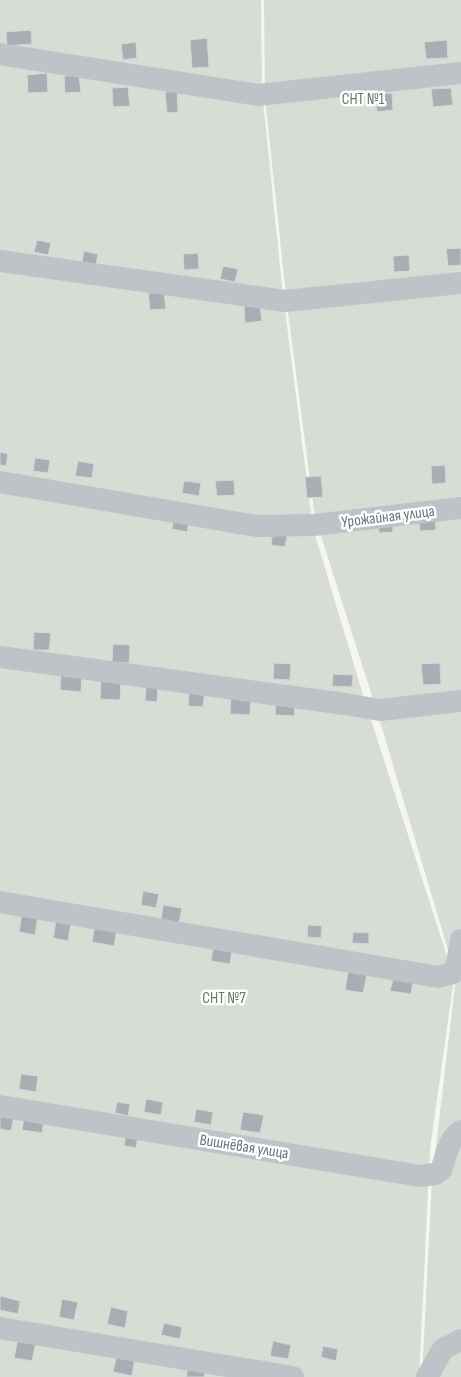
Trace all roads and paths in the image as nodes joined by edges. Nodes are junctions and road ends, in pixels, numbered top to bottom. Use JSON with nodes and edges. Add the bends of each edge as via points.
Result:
{"nodes":[{"id":1,"x":0,"y":54,"type":"edge"},
{"id":2,"x":461,"y":73,"type":"edge"},
{"id":3,"x":0,"y":261,"type":"edge"},
{"id":4,"x":461,"y":283,"type":"edge"},
{"id":5,"x":0,"y":482,"type":"edge"},
{"id":6,"x":461,"y":508,"type":"edge"},
{"id":7,"x":0,"y":657,"type":"edge"},
{"id":8,"x":461,"y":700,"type":"edge"},
{"id":9,"x":0,"y":902,"type":"edge"},
{"id":10,"x":461,"y":940,"type":"edge"},
{"id":11,"x":0,"y":1106,"type":"edge"},
{"id":12,"x":461,"y":1131,"type":"edge"},
{"id":13,"x":0,"y":1328,"type":"edge"},
{"id":14,"x":461,"y":1340,"type":"edge"},
{"id":15,"x":293,"y":1377,"type":"edge"},
{"id":16,"x":427,"y":1377,"type":"edge"}],
"edges":[{"from":1,"to":2,"type":"street","via":[[258,95]]},
{"from":3,"to":4,"type":"street","via":[[285,302]]},
{"from":5,"to":6,"type":"street","name":"Урожайная улица","via":[[256,526],[314,525]]},
{"from":7,"to":8,"type":"street","via":[[380,710]]},
{"from":9,"to":10,"type":"street","via":[[438,977],[456,969]]},
{"from":11,"to":12,"type":"street","name":"Вишнёвая улица","via":[[420,1176],[441,1170],[454,1135]]},
{"from":13,"to":15,"type":"street"},
{"from":14,"to":16,"type":"street","via":[[443,1349]]}]}
